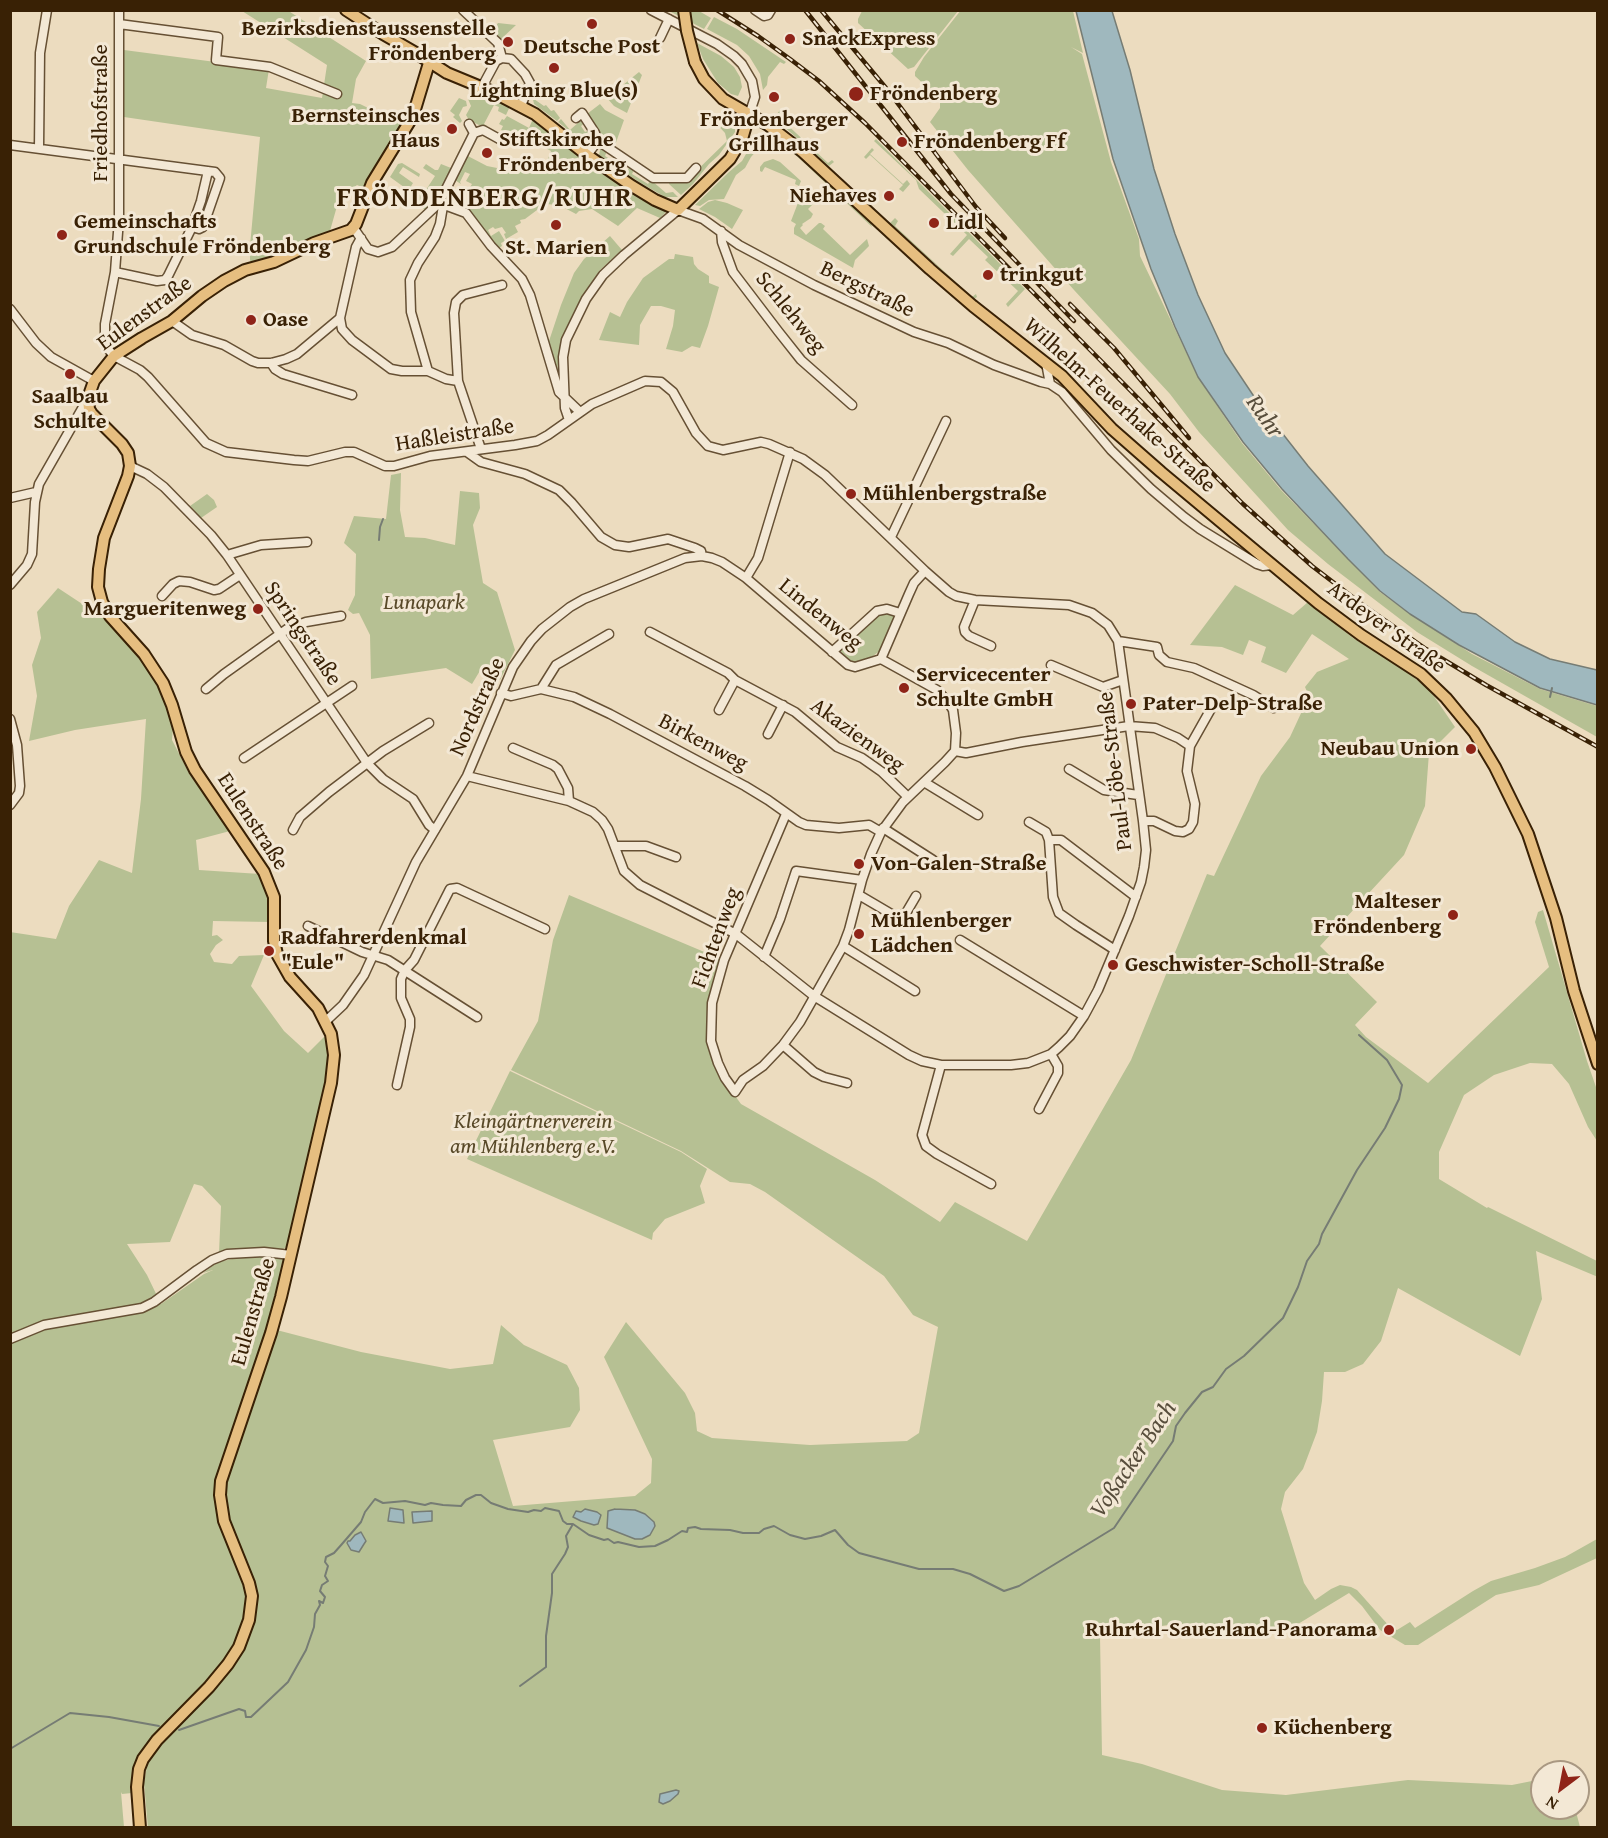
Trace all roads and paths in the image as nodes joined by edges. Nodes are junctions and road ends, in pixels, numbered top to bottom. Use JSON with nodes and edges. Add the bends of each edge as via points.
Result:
{"nodes":[{"id":1,"x":47,"y":10,"type":"edge"},
{"id":2,"x":119,"y":10,"type":"edge"},
{"id":3,"x":346,"y":10,"type":"edge"},
{"id":4,"x":463,"y":10,"type":"edge"},
{"id":5,"x":651,"y":10,"type":"edge"},
{"id":6,"x":684,"y":10,"type":"edge"},
{"id":7,"x":771,"y":10,"type":"edge"},
{"id":8,"x":758,"y":11,"type":"edge"},
{"id":9,"x":669,"y":19,"type":"junction"},
{"id":10,"x":119,"y":24,"type":"junction"},
{"id":11,"x":660,"y":38,"type":"dead end"},
{"id":12,"x":502,"y":58,"type":"junction"},
{"id":13,"x":429,"y":63,"type":"junction"},
{"id":14,"x":447,"y":74,"type":"junction"},
{"id":15,"x":422,"y":87,"type":"junction"},
{"id":16,"x":482,"y":87,"type":"junction"},
{"id":17,"x":337,"y":94,"type":"dead end"},
{"id":18,"x":521,"y":106,"type":"junction"},
{"id":19,"x":749,"y":115,"type":"junction"},
{"id":20,"x":576,"y":118,"type":"dead end"},
{"id":21,"x":469,"y":124,"type":"dead end"},
{"id":22,"x":474,"y":133,"type":"junction"},
{"id":23,"x":501,"y":140,"type":"dead end"},
{"id":24,"x":597,"y":142,"type":"junction"},
{"id":25,"x":10,"y":145,"type":"edge"},
{"id":26,"x":39,"y":148,"type":"junction"},
{"id":27,"x":587,"y":155,"type":"junction"},
{"id":28,"x":119,"y":159,"type":"junction"},
{"id":29,"x":696,"y":168,"type":"dead end"},
{"id":30,"x":208,"y":171,"type":"junction"},
{"id":31,"x":441,"y":205,"type":"junction"},
{"id":32,"x":678,"y":210,"type":"junction"},
{"id":33,"x":192,"y":227,"type":"junction"},
{"id":34,"x":353,"y":227,"type":"junction"},
{"id":35,"x":721,"y":231,"type":"junction"},
{"id":36,"x":360,"y":238,"type":"junction"},
{"id":37,"x":115,"y":272,"type":"junction"},
{"id":38,"x":502,"y":285,"type":"dead end"},
{"id":39,"x":10,"y":309,"type":"edge"},
{"id":40,"x":339,"y":318,"type":"junction"},
{"id":41,"x":172,"y":321,"type":"junction"},
{"id":42,"x":114,"y":356,"type":"junction"},
{"id":43,"x":271,"y":363,"type":"junction"},
{"id":44,"x":1046,"y":363,"type":"junction"},
{"id":45,"x":428,"y":371,"type":"junction"},
{"id":46,"x":94,"y":381,"type":"junction"},
{"id":47,"x":458,"y":381,"type":"junction"},
{"id":48,"x":1050,"y":384,"type":"junction"},
{"id":49,"x":352,"y":395,"type":"dead end"},
{"id":50,"x":564,"y":398,"type":"junction"},
{"id":51,"x":88,"y":403,"type":"junction"},
{"id":52,"x":852,"y":405,"type":"dead end"},
{"id":53,"x":580,"y":412,"type":"junction"},
{"id":54,"x":569,"y":420,"type":"junction"},
{"id":55,"x":946,"y":421,"type":"dead end"},
{"id":56,"x":481,"y":449,"type":"junction"},
{"id":57,"x":467,"y":452,"type":"junction"},
{"id":58,"x":790,"y":452,"type":"junction"},
{"id":59,"x":130,"y":466,"type":"junction"},
{"id":60,"x":36,"y":492,"type":"junction"},
{"id":61,"x":10,"y":498,"type":"edge"},
{"id":62,"x":891,"y":537,"type":"junction"},
{"id":63,"x":307,"y":542,"type":"dead end"},
{"id":64,"x":227,"y":555,"type":"junction"},
{"id":65,"x":702,"y":556,"type":"junction"},
{"id":66,"x":1272,"y":565,"type":"junction"},
{"id":67,"x":925,"y":571,"type":"junction"},
{"id":68,"x":240,"y":575,"type":"junction"},
{"id":69,"x":746,"y":578,"type":"junction"},
{"id":70,"x":10,"y":585,"type":"edge"},
{"id":71,"x":162,"y":596,"type":"dead end"},
{"id":72,"x":975,"y":600,"type":"junction"},
{"id":73,"x":900,"y":614,"type":"junction"},
{"id":74,"x":342,"y":616,"type":"dead end"},
{"id":75,"x":650,"y":632,"type":"dead end"},
{"id":76,"x":280,"y":633,"type":"junction"},
{"id":77,"x":609,"y":634,"type":"dead end"},
{"id":78,"x":1118,"y":641,"type":"junction"},
{"id":79,"x":991,"y":646,"type":"dead end"},
{"id":80,"x":832,"y":652,"type":"junction"},
{"id":81,"x":881,"y":659,"type":"junction"},
{"id":82,"x":1051,"y":665,"type":"dead end"},
{"id":83,"x":735,"y":680,"type":"junction"},
{"id":84,"x":1124,"y":680,"type":"junction"},
{"id":85,"x":352,"y":686,"type":"dead end"},
{"id":86,"x":206,"y":689,"type":"dead end"},
{"id":87,"x":541,"y":689,"type":"junction"},
{"id":88,"x":501,"y":693,"type":"junction"},
{"id":89,"x":327,"y":702,"type":"junction"},
{"id":90,"x":783,"y":705,"type":"junction"},
{"id":91,"x":1212,"y":707,"type":"dead end"},
{"id":92,"x":1274,"y":708,"type":"dead end"},
{"id":93,"x":719,"y":711,"type":"dead end"},
{"id":94,"x":10,"y":719,"type":"edge"},
{"id":95,"x":429,"y":723,"type":"dead end"},
{"id":96,"x":1129,"y":726,"type":"junction"},
{"id":97,"x":768,"y":734,"type":"dead end"},
{"id":98,"x":1190,"y":746,"type":"junction"},
{"id":99,"x":513,"y":747,"type":"dead end"},
{"id":100,"x":955,"y":751,"type":"junction"},
{"id":101,"x":244,"y":758,"type":"dead end"},
{"id":102,"x":367,"y":763,"type":"junction"},
{"id":103,"x":1069,"y":769,"type":"dead end"},
{"id":104,"x":467,"y":776,"type":"junction"},
{"id":105,"x":924,"y":782,"type":"junction"},
{"id":106,"x":1138,"y":795,"type":"junction"},
{"id":107,"x":908,"y":797,"type":"junction"},
{"id":108,"x":569,"y":801,"type":"junction"},
{"id":109,"x":10,"y":805,"type":"edge"},
{"id":110,"x":786,"y":814,"type":"junction"},
{"id":111,"x":978,"y":815,"type":"dead end"},
{"id":112,"x":1143,"y":821,"type":"junction"},
{"id":113,"x":1029,"y":822,"type":"dead end"},
{"id":114,"x":293,"y":830,"type":"dead end"},
{"id":115,"x":435,"y":830,"type":"junction"},
{"id":116,"x":882,"y":830,"type":"junction"},
{"id":117,"x":1050,"y":840,"type":"junction"},
{"id":118,"x":615,"y":846,"type":"junction"},
{"id":119,"x":676,"y":857,"type":"dead end"},
{"id":120,"x":933,"y":860,"type":"dead end"},
{"id":121,"x":862,"y":880,"type":"junction"},
{"id":122,"x":859,"y":894,"type":"junction"},
{"id":123,"x":916,"y":896,"type":"dead end"},
{"id":124,"x":1136,"y":897,"type":"junction"},
{"id":125,"x":308,"y":926,"type":"dead end"},
{"id":126,"x":545,"y":929,"type":"dead end"},
{"id":127,"x":736,"y":934,"type":"junction"},
{"id":128,"x":960,"y":940,"type":"dead end"},
{"id":129,"x":843,"y":946,"type":"junction"},
{"id":130,"x":1115,"y":950,"type":"junction"},
{"id":131,"x":374,"y":955,"type":"junction"},
{"id":132,"x":764,"y":957,"type":"junction"},
{"id":133,"x":405,"y":970,"type":"junction"},
{"id":134,"x":915,"y":991,"type":"dead end"},
{"id":135,"x":814,"y":996,"type":"junction"},
{"id":136,"x":1083,"y":1016,"type":"junction"},
{"id":137,"x":477,"y":1017,"type":"dead end"},
{"id":138,"x":326,"y":1022,"type":"junction"},
{"id":139,"x":783,"y":1045,"type":"junction"},
{"id":140,"x":1051,"y":1054,"type":"junction"},
{"id":141,"x":1598,"y":1064,"type":"edge"},
{"id":142,"x":941,"y":1065,"type":"junction"},
{"id":143,"x":725,"y":1078,"type":"junction"},
{"id":144,"x":743,"y":1080,"type":"junction"},
{"id":145,"x":847,"y":1083,"type":"dead end"},
{"id":146,"x":397,"y":1085,"type":"dead end"},
{"id":147,"x":1039,"y":1109,"type":"dead end"},
{"id":148,"x":991,"y":1184,"type":"dead end"},
{"id":149,"x":291,"y":1255,"type":"junction"},
{"id":150,"x":10,"y":1339,"type":"edge"},
{"id":151,"x":140,"y":1827,"type":"edge"}],
"edges":[{"from":1,"to":26,"type":"street","via":[[40,53]]},
{"from":2,"to":10,"type":"street","name":"Friedhofstraße"},
{"from":3,"to":13,"type":"main road"},
{"from":4,"to":12,"type":"street","via":[[498,43]]},
{"from":5,"to":9,"type":"street"},
{"from":6,"to":19,"type":"main road","name":"Wilhelm-Feuerhake-Straße","bridge":true,"via":[[695,62],[704,79],[714,91]]},
{"from":7,"to":8,"type":"street","via":[[764,16]]},
{"from":9,"to":11,"type":"street"},
{"from":9,"to":19,"type":"street","via":[[725,48],[742,64],[752,81],[755,97]]},
{"from":10,"to":17,"type":"street","via":[[218,37],[216,60],[270,67]]},
{"from":10,"to":28,"type":"street","name":"Friedhofstraße"},
{"from":12,"to":16,"type":"street","via":[[496,61]]},
{"from":12,"to":18,"type":"street","via":[[512,60],[528,79],[530,87]]},
{"from":13,"to":14,"type":"main road"},
{"from":13,"to":15,"type":"main road"},
{"from":14,"to":15,"type":"main road"},
{"from":14,"to":16,"type":"main road"},
{"from":15,"to":34,"type":"main road","via":[[413,116],[372,183]]},
{"from":16,"to":18,"type":"main road"},
{"from":18,"to":27,"type":"main road"},
{"from":19,"to":32,"type":"main road","via":[[742,139],[730,159]]},
{"from":19,"to":44,"type":"main road","name":"Wilhelm-Feuerhake-Straße","via":[[803,152],[935,274]]},
{"from":20,"to":24,"type":"street","via":[[582,113]]},
{"from":21,"to":22,"type":"street"},
{"from":22,"to":23,"type":"street","via":[[483,130]]},
{"from":22,"to":31,"type":"street"},
{"from":24,"to":27,"type":"street"},
{"from":24,"to":29,"type":"street","via":[[652,178],[687,178]]},
{"from":25,"to":26,"type":"street"},
{"from":26,"to":28,"type":"street"},
{"from":27,"to":32,"type":"main road","via":[[655,200]]},
{"from":28,"to":30,"type":"street"},
{"from":28,"to":37,"type":"street","name":"Friedhofstraße"},
{"from":30,"to":33,"type":"street"},
{"from":30,"to":33,"type":"street","via":[[220,178],[203,227]]},
{"from":31,"to":36,"type":"street","via":[[392,247],[375,252]]},
{"from":31,"to":45,"type":"street","via":[[435,237],[413,273],[409,288],[411,312]]},
{"from":31,"to":50,"type":"street","via":[[463,211],[473,220],[522,279]]},
{"from":32,"to":35,"type":"street","name":"Bergstraße"},
{"from":32,"to":50,"type":"street","via":[[603,275],[586,299],[566,340]]},
{"from":33,"to":37,"type":"street","via":[[165,280]]},
{"from":34,"to":36,"type":"street"},
{"from":34,"to":41,"type":"main road","name":"Eulenstraße","via":[[274,262],[235,274]]},
{"from":35,"to":48,"type":"street","name":"Bergstraße","via":[[739,245],[814,285],[914,332]]},
{"from":35,"to":52,"type":"street","name":"Schlehweg","via":[[733,272],[801,360]]},
{"from":36,"to":40,"type":"street"},
{"from":37,"to":42,"type":"street","name":"Friedhofstraße","via":[[104,334]]},
{"from":38,"to":47,"type":"street","via":[[463,295],[456,302]]},
{"from":39,"to":46,"type":"street","via":[[51,357]]},
{"from":40,"to":43,"type":"street","via":[[297,354]]},
{"from":40,"to":45,"type":"street","via":[[342,329],[352,340],[391,369]]},
{"from":41,"to":42,"type":"main road","name":"Eulenstraße"},
{"from":41,"to":43,"type":"street","via":[[192,336],[224,345],[252,361]]},
{"from":42,"to":46,"type":"main road","name":"Eulenstraße"},
{"from":42,"to":57,"type":"street","name":"Haßleistraße","via":[[140,370],[196,433],[226,453],[308,461],[354,452],[394,466],[430,456]]},
{"from":43,"to":49,"type":"street","via":[[283,374]]},
{"from":44,"to":48,"type":"street"},
{"from":44,"to":66,"type":"main road","name":"Wilhelm-Feuerhake-Straße","via":[[1112,429]]},
{"from":45,"to":47,"type":"street"},
{"from":46,"to":51,"type":"main road","name":"Eulenstraße"},
{"from":47,"to":56,"type":"street"},
{"from":48,"to":66,"type":"street","name":"Bergstraße","via":[[1062,392],[1111,450],[1184,517],[1257,564]]},
{"from":50,"to":53,"type":"street"},
{"from":50,"to":54,"type":"street"},
{"from":51,"to":59,"type":"main road","via":[[92,414],[125,448]]},
{"from":51,"to":60,"type":"street"},
{"from":53,"to":54,"type":"street","name":"Haßleistraße"},
{"from":53,"to":58,"type":"street","name":"Haßleistraße","via":[[652,380],[673,392],[696,433],[714,449],[730,450],[761,442]]},
{"from":54,"to":56,"type":"street","name":"Haßleistraße","via":[[537,441]]},
{"from":55,"to":62,"type":"street"},
{"from":56,"to":57,"type":"street","name":"Haßleistraße"},
{"from":57,"to":65,"type":"street","via":[[481,462],[525,474],[559,490],[601,537],[615,545],[629,547],[668,539],[695,548]]},
{"from":58,"to":62,"type":"street","via":[[825,475]]},
{"from":58,"to":69,"type":"street","via":[[758,558]]},
{"from":59,"to":64,"type":"street","name":"Springstraße","via":[[164,487]]},
{"from":59,"to":138,"type":"main road","name":"Eulenstraße","via":[[104,538],[98,587],[102,602],[163,683],[195,770],[264,872],[274,897],[277,954]]},
{"from":60,"to":61,"type":"street"},
{"from":60,"to":70,"type":"street","via":[[32,554]]},
{"from":62,"to":67,"type":"street"},
{"from":63,"to":64,"type":"street","via":[[261,545]]},
{"from":64,"to":68,"type":"street","name":"Springstraße"},
{"from":65,"to":69,"type":"street","via":[[723,562]]},
{"from":65,"to":88,"type":"street","name":"Nordstraße","via":[[685,558],[570,607],[531,641]]},
{"from":66,"to":141,"type":"main road","name":"Ardeyer Straße","via":[[1361,635],[1421,674],[1474,732],[1496,767],[1528,834]]},
{"from":67,"to":72,"type":"street","via":[[949,592]]},
{"from":67,"to":73,"type":"street"},
{"from":68,"to":71,"type":"street","via":[[214,590],[178,581]]},
{"from":68,"to":76,"type":"street","name":"Springstraße"},
{"from":69,"to":80,"type":"street","name":"Lindenweg"},
{"from":72,"to":78,"type":"street","via":[[1081,608],[1101,619]]},
{"from":72,"to":79,"type":"street","via":[[965,632]]},
{"from":73,"to":80,"type":"street","via":[[887,609],[877,611]]},
{"from":73,"to":81,"type":"street"},
{"from":74,"to":76,"type":"street","via":[[306,622]]},
{"from":75,"to":83,"type":"street","name":"Akazienweg"},
{"from":76,"to":86,"type":"street"},
{"from":76,"to":89,"type":"street","name":"Springstraße"},
{"from":77,"to":87,"type":"street","via":[[556,665]]},
{"from":78,"to":84,"type":"street","name":"Paul-Löbe-Straße"},
{"from":78,"to":92,"type":"street","via":[[1156,647],[1167,662],[1194,668]]},
{"from":80,"to":81,"type":"street","name":"Lindenweg","via":[[855,667]]},
{"from":81,"to":100,"type":"street","name":"Lindenweg","via":[[937,690],[948,702],[955,720]]},
{"from":82,"to":84,"type":"street","via":[[1103,687]]},
{"from":83,"to":90,"type":"street","name":"Akazienweg"},
{"from":83,"to":93,"type":"street"},
{"from":84,"to":96,"type":"street","name":"Paul-Löbe-Straße"},
{"from":85,"to":89,"type":"street"},
{"from":87,"to":88,"type":"street","name":"Birkenweg","via":[[511,696]]},
{"from":87,"to":110,"type":"street","name":"Birkenweg","via":[[574,697],[610,714],[745,786]]},
{"from":88,"to":104,"type":"street","name":"Nordstraße"},
{"from":89,"to":101,"type":"street"},
{"from":89,"to":102,"type":"street","name":"Springstraße"},
{"from":90,"to":97,"type":"street","name":"Akazienweg"},
{"from":90,"to":107,"type":"street","name":"Akazienweg","via":[[837,747],[882,772]]},
{"from":91,"to":98,"type":"street"},
{"from":94,"to":109,"type":"street","via":[[17,745],[20,786]]},
{"from":95,"to":102,"type":"street"},
{"from":96,"to":98,"type":"street","via":[[1155,728]]},
{"from":96,"to":100,"type":"street","via":[[966,753]]},
{"from":96,"to":106,"type":"street","name":"Paul-Löbe-Straße"},
{"from":98,"to":112,"type":"street","via":[[1187,771],[1195,804],[1190,829],[1175,831],[1154,820]]},
{"from":99,"to":108,"type":"street","via":[[558,769],[568,788]]},
{"from":100,"to":105,"type":"street"},
{"from":102,"to":114,"type":"street","via":[[300,817]]},
{"from":102,"to":115,"type":"street","name":"Springstraße","via":[[413,799]]},
{"from":103,"to":106,"type":"street","via":[[1104,790]]},
{"from":104,"to":108,"type":"street","name":"Paul-Löbe-Straße"},
{"from":104,"to":115,"type":"street","name":"Nordstraße"},
{"from":105,"to":107,"type":"street"},
{"from":105,"to":111,"type":"street"},
{"from":106,"to":112,"type":"street","name":"Paul-Löbe-Straße"},
{"from":107,"to":116,"type":"street"},
{"from":108,"to":118,"type":"street","name":"Paul-Löbe-Straße","via":[[602,820]]},
{"from":110,"to":116,"type":"street","name":"Birkenweg","via":[[806,825],[869,825]]},
{"from":110,"to":127,"type":"street","name":"Fichtenweg"},
{"from":112,"to":124,"type":"street","name":"Paul-Löbe-Straße","via":[[1146,850]]},
{"from":113,"to":117,"type":"street","via":[[1046,831]]},
{"from":115,"to":131,"type":"street","name":"Nordstraße","via":[[416,862]]},
{"from":116,"to":120,"type":"street","name":"Birkenweg"},
{"from":116,"to":121,"type":"street"},
{"from":117,"to":124,"type":"street","via":[[1061,840]]},
{"from":117,"to":130,"type":"street","via":[[1053,897],[1059,913]]},
{"from":118,"to":119,"type":"street","via":[[646,846]]},
{"from":118,"to":127,"type":"street","name":"Paul-Löbe-Straße","via":[[624,871],[640,885]]},
{"from":121,"to":122,"type":"street"},
{"from":121,"to":132,"type":"street","via":[[796,871]]},
{"from":122,"to":123,"type":"street","via":[[898,916],[906,913]]},
{"from":122,"to":129,"type":"street"},
{"from":124,"to":130,"type":"street","name":"Paul-Löbe-Straße"},
{"from":125,"to":131,"type":"street"},
{"from":126,"to":133,"type":"street","via":[[453,888]]},
{"from":127,"to":132,"type":"street","name":"Paul-Löbe-Straße"},
{"from":127,"to":143,"type":"street","name":"Fichtenweg","via":[[718,978],[710,1024],[711,1041]]},
{"from":128,"to":136,"type":"street"},
{"from":129,"to":134,"type":"street"},
{"from":129,"to":135,"type":"street"},
{"from":130,"to":136,"type":"street","name":"Paul-Löbe-Straße"},
{"from":131,"to":133,"type":"street"},
{"from":131,"to":138,"type":"street","name":"Nordstraße","via":[[357,988]]},
{"from":132,"to":135,"type":"street","name":"Paul-Löbe-Straße"},
{"from":133,"to":137,"type":"street"},
{"from":133,"to":146,"type":"street","via":[[400,990],[410,1027]]},
{"from":135,"to":139,"type":"street"},
{"from":135,"to":142,"type":"street","name":"Paul-Löbe-Straße","via":[[909,1055]]},
{"from":136,"to":140,"type":"street","name":"Paul-Löbe-Straße"},
{"from":138,"to":149,"type":"main road","name":"Eulenstraße","via":[[333,1044],[334,1067]]},
{"from":139,"to":144,"type":"street"},
{"from":139,"to":145,"type":"street","via":[[813,1071]]},
{"from":140,"to":142,"type":"street","name":"Paul-Löbe-Straße","via":[[1019,1064]]},
{"from":140,"to":147,"type":"street","via":[[1059,1066],[1058,1073]]},
{"from":142,"to":148,"type":"street","via":[[922,1135],[926,1146]]},
{"from":143,"to":144,"type":"street"},
{"from":143,"to":144,"type":"street","name":"Fichtenweg","via":[[735,1092]]},
{"from":149,"to":150,"type":"street","via":[[227,1254],[197,1269],[142,1308],[44,1325]]},
{"from":149,"to":151,"type":"main road","name":"Eulenstraße","via":[[271,1332],[221,1481],[224,1521],[252,1596],[249,1620],[228,1665],[143,1759],[137,1787]]}]}
